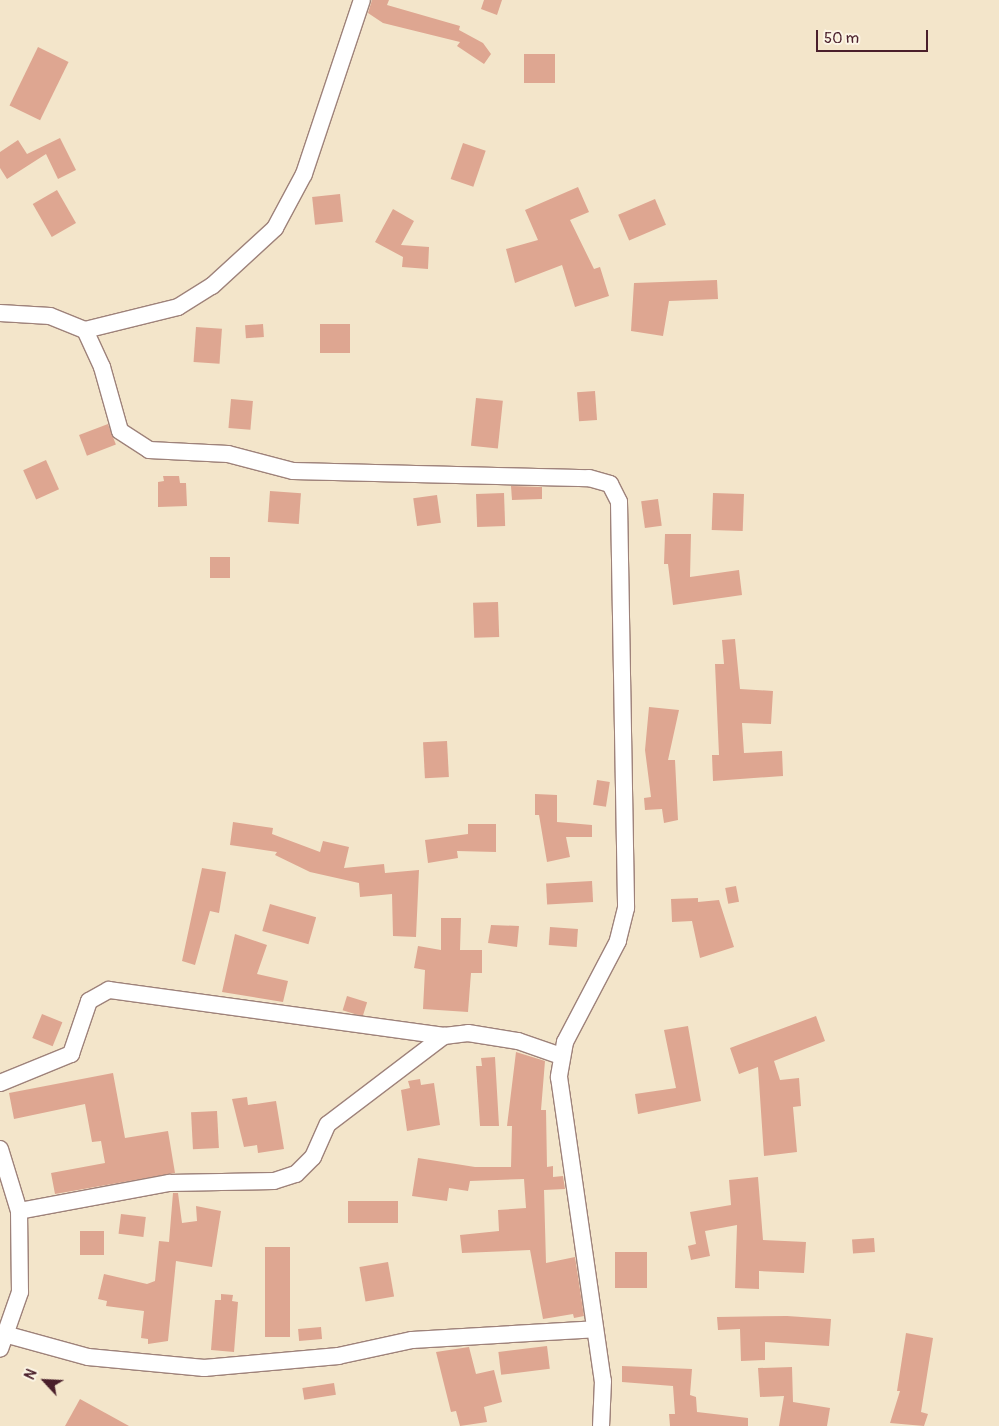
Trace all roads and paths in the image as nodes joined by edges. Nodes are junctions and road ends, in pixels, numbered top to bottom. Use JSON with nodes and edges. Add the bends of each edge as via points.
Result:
{"nodes":[{"id":1,"x":362,"y":0,"type":"edge"},
{"id":2,"x":0,"y":313,"type":"edge"},
{"id":3,"x":85,"y":330,"type":"junction"},
{"id":4,"x":444,"y":1036,"type":"junction"},
{"id":5,"x":561,"y":1056,"type":"junction"},
{"id":6,"x":0,"y":1083,"type":"edge"},
{"id":7,"x":0,"y":1149,"type":"edge"},
{"id":8,"x":19,"y":1211,"type":"junction"},
{"id":9,"x":595,"y":1329,"type":"junction"},
{"id":10,"x":4,"y":1342,"type":"edge"},
{"id":11,"x":601,"y":1426,"type":"edge"}],
"edges":[{"from":1,"to":3,"type":"street","via":[[304,174],[276,228],[212,286],[178,307]]},
{"from":2,"to":3,"type":"street","via":[[50,316]]},
{"from":3,"to":5,"type":"street","via":[[102,367],[120,431],[149,450],[228,454],[293,471],[589,478],[610,484],[619,502],[626,908],[618,941]]},
{"from":4,"to":5,"type":"street","via":[[468,1033],[518,1042]]},
{"from":4,"to":6,"type":"street","via":[[109,990],[89,1001],[71,1054]]},
{"from":4,"to":8,"type":"street","via":[[334,1119],[306,1167],[296,1174],[274,1181],[169,1183]]},
{"from":5,"to":9,"type":"street","via":[[559,1077]]},
{"from":7,"to":8,"type":"street"},
{"from":8,"to":10,"type":"street","via":[[20,1292]]},
{"from":9,"to":10,"type":"street","via":[[412,1340],[338,1356],[204,1368],[88,1357]]},
{"from":9,"to":11,"type":"street","via":[[603,1381]]}]}
